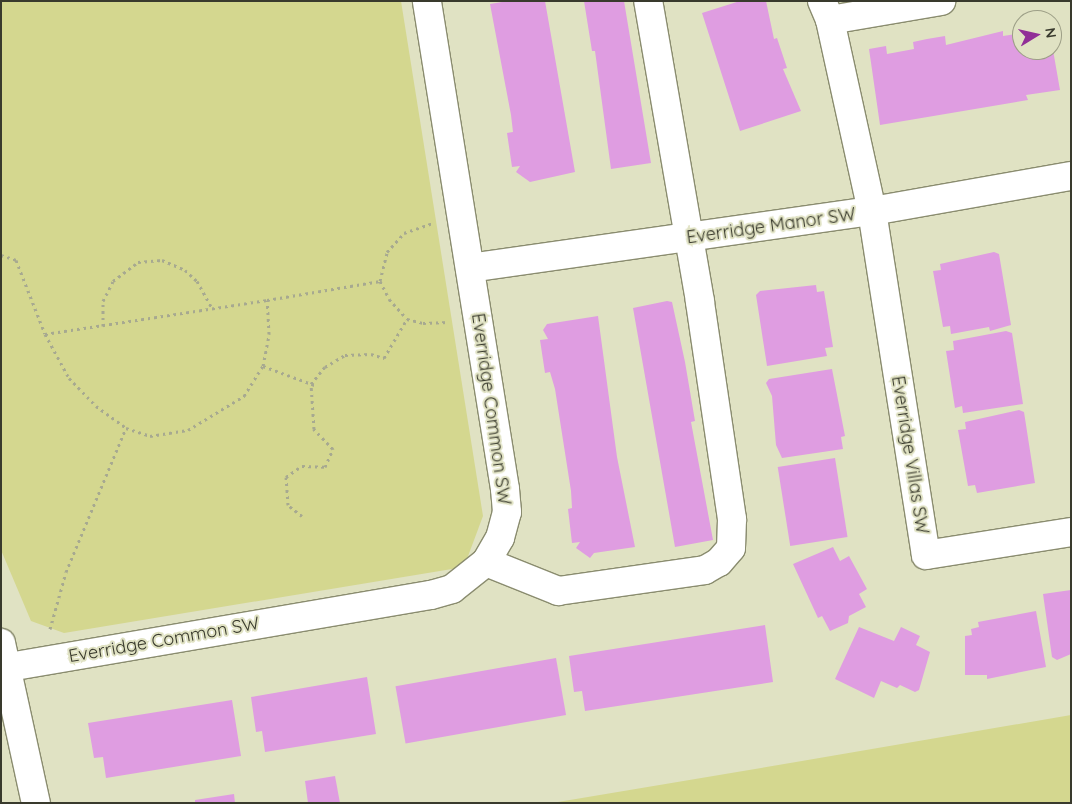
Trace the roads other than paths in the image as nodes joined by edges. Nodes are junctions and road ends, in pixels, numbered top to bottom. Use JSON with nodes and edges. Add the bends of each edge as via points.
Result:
{"nodes":[{"id":1,"x":426,"y":1,"type":"edge"},
{"id":2,"x":648,"y":1,"type":"edge"},
{"id":3,"x":941,"y":1,"type":"edge"},
{"id":4,"x":826,"y":10,"type":"edge"},
{"id":5,"x":1071,"y":176,"type":"edge"},
{"id":6,"x":872,"y":211,"type":"junction"},
{"id":7,"x":690,"y":237,"type":"junction"},
{"id":8,"x":470,"y":268,"type":"junction"},
{"id":9,"x":1071,"y":532,"type":"edge"},
{"id":10,"x":486,"y":562,"type":"junction"},
{"id":11,"x":5,"y":658,"type":"edge"},
{"id":12,"x":36,"y":803,"type":"edge"}],
"edges":[{"from":1,"to":8,"type":"street","name":"Everridge Common SW"},
{"from":2,"to":7,"type":"street"},
{"from":3,"to":4,"type":"street"},
{"from":4,"to":6,"type":"street"},
{"from":5,"to":6,"type":"street","name":"Everridge Manor SW"},
{"from":6,"to":7,"type":"street","name":"Everridge Manor SW"},
{"from":6,"to":9,"type":"street","name":"Everridge Villas SW","via":[[926,555]]},
{"from":7,"to":8,"type":"street","name":"Everridge Manor SW"},
{"from":7,"to":10,"type":"street","via":[[732,520],[731,548],[719,562],[705,570],[558,591]]},
{"from":8,"to":10,"type":"street","name":"Everridge Common SW","via":[[507,512],[500,538]]},
{"from":10,"to":11,"type":"street","name":"Everridge Common SW","via":[[452,589],[431,595],[45,661]]},
{"from":11,"to":12,"type":"street"}]}
